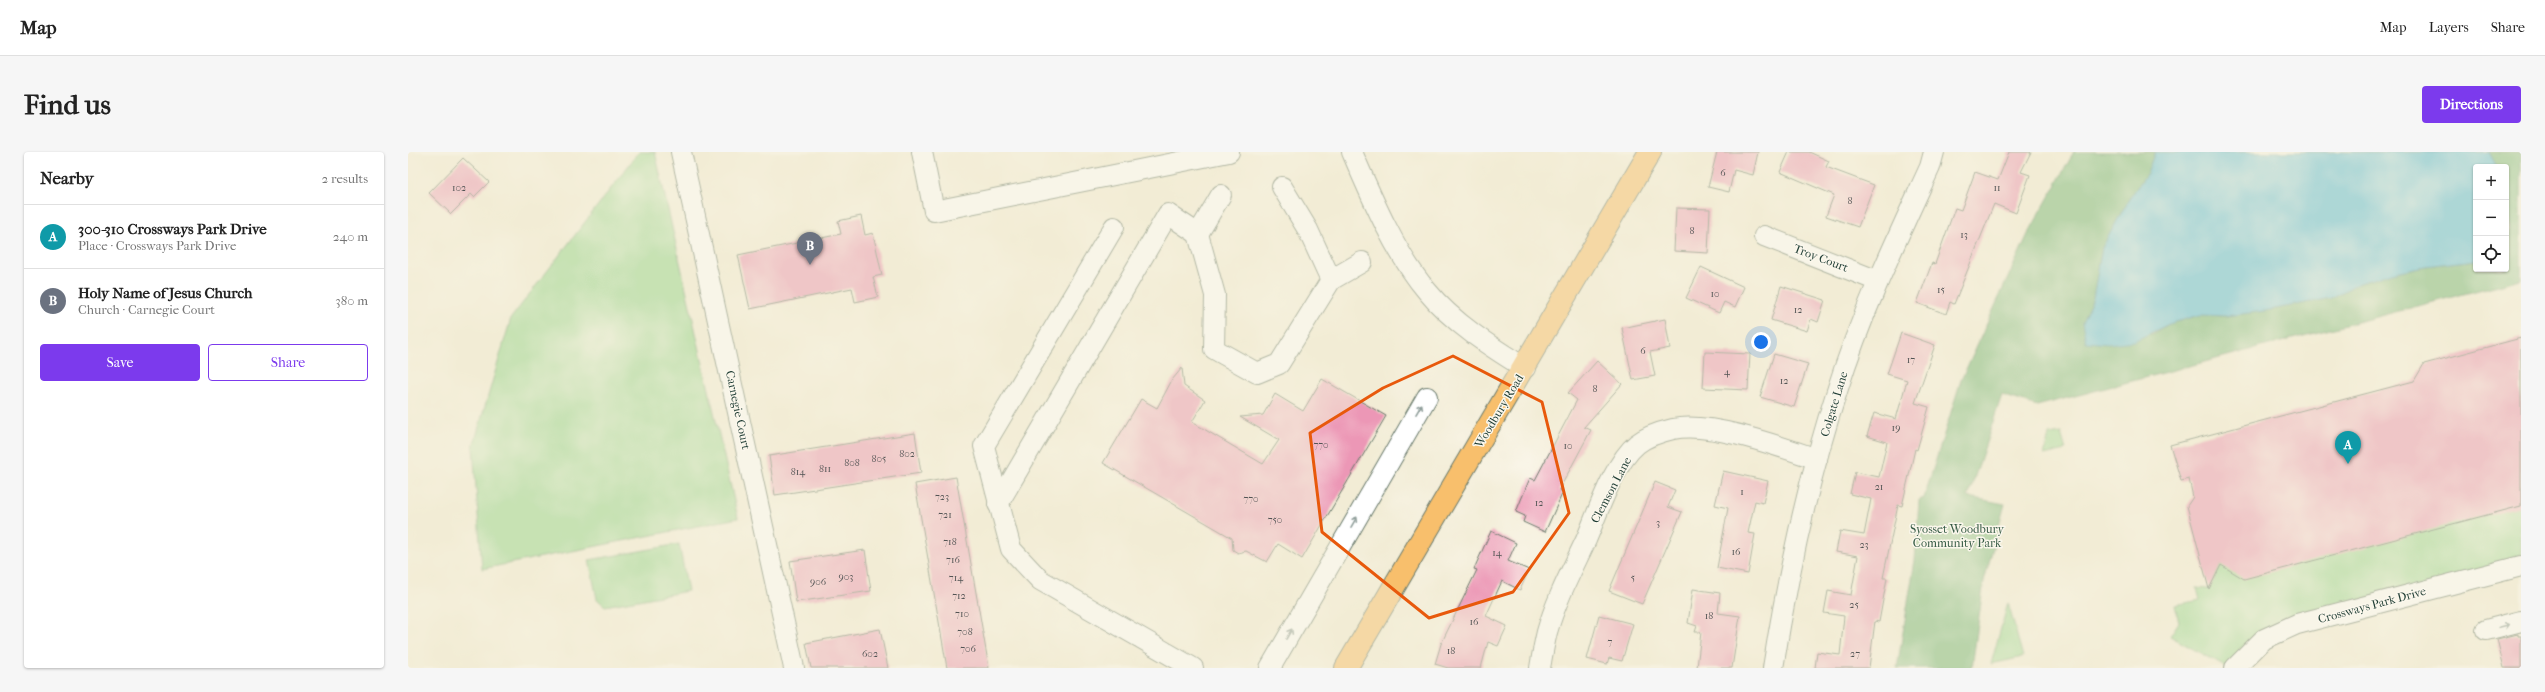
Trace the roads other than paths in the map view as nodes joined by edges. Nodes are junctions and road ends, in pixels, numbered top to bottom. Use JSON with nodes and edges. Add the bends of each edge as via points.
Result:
{"nodes":[{"id":1,"x":681,"y":152,"type":"edge"},
{"id":2,"x":922,"y":152,"type":"edge"},
{"id":3,"x":1230,"y":152,"type":"edge"},
{"id":4,"x":1352,"y":152,"type":"edge"},
{"id":5,"x":1650,"y":152,"type":"edge"},
{"id":6,"x":1934,"y":152,"type":"edge"},
{"id":7,"x":1282,"y":187,"type":"dead end"},
{"id":8,"x":1221,"y":195,"type":"dead end"},
{"id":9,"x":1114,"y":227,"type":"dead end"},
{"id":10,"x":1198,"y":234,"type":"junction"},
{"id":11,"x":1764,"y":236,"type":"dead end"},
{"id":12,"x":1362,"y":262,"type":"dead end"},
{"id":13,"x":1331,"y":280,"type":"junction"},
{"id":14,"x":1878,"y":281,"type":"junction"},
{"id":15,"x":1525,"y":368,"type":"junction"},
{"id":16,"x":1427,"y":396,"type":"dead end"},
{"id":17,"x":1818,"y":459,"type":"junction"},
{"id":18,"x":998,"y":504,"type":"junction"},
{"id":19,"x":2521,"y":566,"type":"edge"},
{"id":20,"x":2521,"y":621,"type":"edge"},
{"id":21,"x":2486,"y":630,"type":"dead end"},
{"id":22,"x":794,"y":668,"type":"edge"},
{"id":23,"x":1193,"y":668,"type":"edge"},
{"id":24,"x":1270,"y":668,"type":"edge"},
{"id":25,"x":1346,"y":668,"type":"edge"},
{"id":26,"x":1540,"y":668,"type":"edge"},
{"id":27,"x":1772,"y":668,"type":"edge"},
{"id":28,"x":2235,"y":668,"type":"edge"}],
"edges":[{"from":1,"to":22,"type":"street","name":"Carnegie Court"},
{"from":2,"to":3,"type":"street","via":[[934,211]]},
{"from":4,"to":15,"type":"street","via":[[1387,226],[1427,292],[1451,316]]},
{"from":5,"to":15,"type":"main road","name":"Woodbury Road"},
{"from":6,"to":14,"type":"street","name":"Colgate Lane","via":[[1930,167]]},
{"from":7,"to":13,"type":"street","via":[[1308,230]]},
{"from":8,"to":10,"type":"street"},
{"from":9,"to":18,"type":"street","via":[[984,446]]},
{"from":10,"to":13,"type":"street","via":[[1214,295],[1214,349],[1257,373],[1279,364]]},
{"from":10,"to":18,"type":"street","via":[[1168,214]]},
{"from":11,"to":14,"type":"street","name":"Troy Court"},
{"from":12,"to":13,"type":"street"},
{"from":14,"to":17,"type":"street","name":"Colgate Lane","via":[[1838,387]]},
{"from":15,"to":25,"type":"main road","name":"Woodbury Road"},
{"from":24,"to":16,"type":"street","one_way":true},
{"from":17,"to":26,"type":"street","name":"Clemson Lane","via":[[1782,447],[1697,427],[1674,428],[1652,435],[1636,445],[1621,466],[1557,603],[1547,633]]},
{"from":17,"to":27,"type":"street","name":"Colgate Lane","via":[[1799,524]]},
{"from":18,"to":23,"type":"street","via":[[1011,549],[1040,580]]},
{"from":19,"to":28,"type":"street","name":"Crossways Park Drive","via":[[2297,624],[2264,639]]},
{"from":21,"to":20,"type":"street","one_way":true}]}
